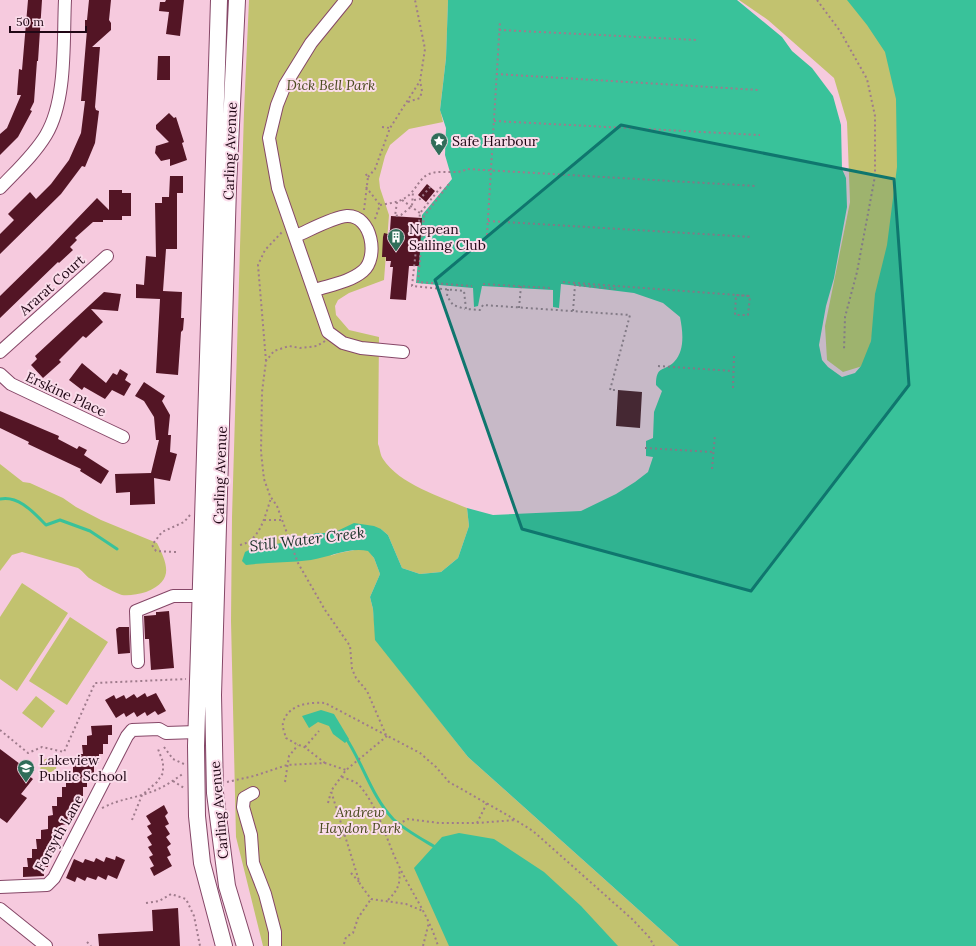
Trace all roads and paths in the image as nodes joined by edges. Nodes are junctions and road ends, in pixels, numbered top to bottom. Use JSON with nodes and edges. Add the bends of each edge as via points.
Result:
{"nodes":[{"id":1,"x":65,"y":0,"type":"edge"},
{"id":2,"x":219,"y":0,"type":"edge"},
{"id":3,"x":237,"y":0,"type":"edge"},
{"id":4,"x":346,"y":0,"type":"edge"},
{"id":5,"x":415,"y":0,"type":"edge"},
{"id":6,"x":817,"y":0,"type":"edge"},
{"id":7,"x":500,"y":21,"type":"dead end"},
{"id":8,"x":499,"y":30,"type":"junction"},
{"id":9,"x":698,"y":40,"type":"dead end"},
{"id":10,"x":496,"y":74,"type":"junction"},
{"id":11,"x":420,"y":81,"type":"junction"},
{"id":12,"x":760,"y":90,"type":"dead end"},
{"id":13,"x":407,"y":102,"type":"junction"},
{"id":14,"x":494,"y":121,"type":"junction"},
{"id":15,"x":382,"y":128,"type":"dead end"},
{"id":16,"x":390,"y":128,"type":"junction"},
{"id":17,"x":760,"y":135,"type":"dead end"},
{"id":18,"x":491,"y":169,"type":"junction"},
{"id":19,"x":365,"y":173,"type":"dead end"},
{"id":20,"x":368,"y":178,"type":"junction"},
{"id":21,"x":449,"y":184,"type":"dead end"},
{"id":22,"x":432,"y":186,"type":"dead end"},
{"id":23,"x":756,"y":186,"type":"dead end"},
{"id":24,"x":366,"y":187,"type":"junction"},
{"id":25,"x":441,"y":187,"type":"dead end"},
{"id":26,"x":0,"y":188,"type":"edge"},
{"id":27,"x":413,"y":191,"type":"junction"},
{"id":28,"x":402,"y":200,"type":"junction"},
{"id":29,"x":414,"y":200,"type":"junction"},
{"id":30,"x":397,"y":202,"type":"junction"},
{"id":31,"x":380,"y":205,"type":"junction"},
{"id":32,"x":412,"y":206,"type":"junction"},
{"id":33,"x":420,"y":213,"type":"junction"},
{"id":34,"x":375,"y":219,"type":"dead end"},
{"id":35,"x":360,"y":220,"type":"junction"},
{"id":36,"x":488,"y":221,"type":"junction"},
{"id":37,"x":292,"y":224,"type":"junction"},
{"id":38,"x":487,"y":235,"type":"dead end"},
{"id":39,"x":296,"y":236,"type":"junction"},
{"id":40,"x":752,"y":237,"type":"dead end"},
{"id":41,"x":107,"y":256,"type":"dead end"},
{"id":42,"x":412,"y":281,"type":"junction"},
{"id":43,"x":418,"y":282,"type":"junction"},
{"id":44,"x":563,"y":282,"type":"dead end"},
{"id":45,"x":483,"y":284,"type":"dead end"},
{"id":46,"x":472,"y":286,"type":"dead end"},
{"id":47,"x":521,"y":286,"type":"junction"},
{"id":48,"x":616,"y":286,"type":"junction"},
{"id":49,"x":551,"y":288,"type":"dead end"},
{"id":50,"x":448,"y":289,"type":"junction"},
{"id":51,"x":315,"y":290,"type":"junction"},
{"id":52,"x":750,"y":296,"type":"junction"},
{"id":53,"x":519,"y":308,"type":"junction"},
{"id":54,"x":466,"y":309,"type":"junction"},
{"id":55,"x":572,"y":311,"type":"junction"},
{"id":56,"x":328,"y":332,"type":"junction"},
{"id":57,"x":844,"y":350,"type":"dead end"},
{"id":58,"x":0,"y":352,"type":"edge"},
{"id":59,"x":403,"y":352,"type":"dead end"},
{"id":60,"x":734,"y":355,"type":"dead end"},
{"id":61,"x":266,"y":361,"type":"junction"},
{"id":62,"x":658,"y":366,"type":"dead end"},
{"id":63,"x":733,"y":371,"type":"junction"},
{"id":64,"x":0,"y":374,"type":"edge"},
{"id":65,"x":733,"y":388,"type":"dead end"},
{"id":66,"x":618,"y":390,"type":"dead end"},
{"id":67,"x":715,"y":435,"type":"dead end"},
{"id":68,"x":123,"y":437,"type":"dead end"},
{"id":69,"x":645,"y":448,"type":"dead end"},
{"id":70,"x":713,"y":452,"type":"junction"},
{"id":71,"x":712,"y":469,"type":"dead end"},
{"id":72,"x":271,"y":498,"type":"junction"},
{"id":73,"x":191,"y":514,"type":"dead end"},
{"id":74,"x":264,"y":520,"type":"junction"},
{"id":75,"x":283,"y":520,"type":"junction"},
{"id":76,"x":240,"y":545,"type":"dead end"},
{"id":77,"x":176,"y":552,"type":"dead end"},
{"id":78,"x":202,"y":596,"type":"junction"},
{"id":79,"x":138,"y":662,"type":"dead end"},
{"id":80,"x":191,"y":678,"type":"dead end"},
{"id":81,"x":0,"y":730,"type":"edge"},
{"id":82,"x":319,"y":731,"type":"dead end"},
{"id":83,"x":196,"y":732,"type":"junction"},
{"id":84,"x":387,"y":736,"type":"junction"},
{"id":85,"x":298,"y":745,"type":"junction"},
{"id":86,"x":164,"y":747,"type":"dead end"},
{"id":87,"x":304,"y":747,"type":"junction"},
{"id":88,"x":158,"y":749,"type":"dead end"},
{"id":89,"x":325,"y":763,"type":"junction"},
{"id":90,"x":287,"y":765,"type":"junction"},
{"id":91,"x":188,"y":766,"type":"dead end"},
{"id":92,"x":346,"y":770,"type":"junction"},
{"id":93,"x":189,"y":771,"type":"dead end"},
{"id":94,"x":342,"y":777,"type":"junction"},
{"id":95,"x":173,"y":781,"type":"junction"},
{"id":96,"x":224,"y":782,"type":"dead end"},
{"id":97,"x":285,"y":782,"type":"dead end"},
{"id":98,"x":189,"y":791,"type":"dead end"},
{"id":99,"x":331,"y":791,"type":"junction"},
{"id":100,"x":253,"y":793,"type":"dead end"},
{"id":101,"x":142,"y":794,"type":"junction"},
{"id":102,"x":328,"y":803,"type":"dead end"},
{"id":103,"x":487,"y":804,"type":"junction"},
{"id":104,"x":87,"y":814,"type":"junction"},
{"id":105,"x":132,"y":820,"type":"dead end"},
{"id":106,"x":516,"y":820,"type":"junction"},
{"id":107,"x":477,"y":824,"type":"junction"},
{"id":108,"x":386,"y":831,"type":"junction"},
{"id":109,"x":345,"y":835,"type":"junction"},
{"id":110,"x":339,"y":838,"type":"dead end"},
{"id":111,"x":399,"y":868,"type":"junction"},
{"id":112,"x":351,"y":873,"type":"dead end"},
{"id":113,"x":360,"y":884,"type":"junction"},
{"id":114,"x":0,"y":887,"type":"edge"},
{"id":115,"x":371,"y":898,"type":"junction"},
{"id":116,"x":388,"y":900,"type":"junction"},
{"id":117,"x":146,"y":903,"type":"dead end"},
{"id":118,"x":0,"y":910,"type":"edge"},
{"id":119,"x":423,"y":911,"type":"junction"},
{"id":120,"x":429,"y":921,"type":"junction"},
{"id":121,"x":87,"y":942,"type":"dead end"},
{"id":122,"x":344,"y":944,"type":"dead end"},
{"id":123,"x":46,"y":946,"type":"edge"},
{"id":124,"x":91,"y":946,"type":"edge"},
{"id":125,"x":200,"y":946,"type":"edge"},
{"id":126,"x":224,"y":946,"type":"edge"},
{"id":127,"x":245,"y":946,"type":"edge"},
{"id":128,"x":275,"y":946,"type":"edge"},
{"id":129,"x":423,"y":946,"type":"edge"},
{"id":130,"x":438,"y":946,"type":"edge"},
{"id":131,"x":654,"y":946,"type":"edge"}],
"edges":[{"from":1,"to":26,"type":"street","via":[[57,113],[33,154]]},
{"from":2,"to":78,"type":"main road","name":"Carling Avenue"},
{"from":3,"to":127,"type":"main road","name":"Carling Avenue","via":[[228,187],[213,695],[215,793],[227,886]]},
{"from":4,"to":37,"type":"street","via":[[311,43],[276,105],[270,138],[278,188]]},
{"from":5,"to":11,"type":"path","via":[[425,48]]},
{"from":6,"to":57,"type":"path","via":[[840,31],[867,80],[875,116],[875,176],[857,272],[845,318]]},
{"from":7,"to":8,"type":"path"},
{"from":8,"to":9,"type":"path"},
{"from":8,"to":10,"type":"path"},
{"from":10,"to":12,"type":"path"},
{"from":10,"to":14,"type":"path"},
{"from":11,"to":13,"type":"path"},
{"from":11,"to":13,"type":"path","via":[[420,98]]},
{"from":13,"to":16,"type":"path"},
{"from":14,"to":17,"type":"path"},
{"from":14,"to":18,"type":"path"},
{"from":15,"to":16,"type":"path"},
{"from":16,"to":20,"type":"path","via":[[375,169]]},
{"from":18,"to":23,"type":"path"},
{"from":18,"to":27,"type":"path","via":[[467,168],[461,172],[433,173],[421,180]]},
{"from":18,"to":36,"type":"path"},
{"from":19,"to":20,"type":"path"},
{"from":20,"to":24,"type":"path"},
{"from":21,"to":43,"type":"path","via":[[424,216]]},
{"from":22,"to":29,"type":"path","via":[[420,199]]},
{"from":24,"to":31,"type":"path"},
{"from":24,"to":35,"type":"path","via":[[364,213]]},
{"from":25,"to":33,"type":"path"},
{"from":27,"to":28,"type":"path"},
{"from":27,"to":29,"type":"path"},
{"from":28,"to":30,"type":"path"},
{"from":28,"to":32,"type":"path"},
{"from":29,"to":32,"type":"path"},
{"from":30,"to":31,"type":"path"},
{"from":30,"to":32,"type":"path","via":[[395,216],[401,215]]},
{"from":31,"to":34,"type":"path"},
{"from":32,"to":33,"type":"path"},
{"from":33,"to":42,"type":"path"},
{"from":35,"to":39,"type":"street","via":[[348,216],[339,218]]},
{"from":35,"to":51,"type":"street","via":[[372,245],[365,270],[351,279]]},
{"from":36,"to":38,"type":"path"},
{"from":36,"to":40,"type":"path"},
{"from":37,"to":39,"type":"street"},
{"from":37,"to":61,"type":"path","via":[[275,237],[258,265]]},
{"from":39,"to":51,"type":"street"},
{"from":41,"to":58,"type":"street","name":"Ararat Court"},
{"from":42,"to":43,"type":"path"},
{"from":42,"to":50,"type":"path","via":[[412,286]]},
{"from":43,"to":46,"type":"path"},
{"from":44,"to":48,"type":"path"},
{"from":45,"to":47,"type":"path"},
{"from":47,"to":49,"type":"path"},
{"from":47,"to":53,"type":"path"},
{"from":48,"to":52,"type":"path"},
{"from":48,"to":55,"type":"path","via":[[616,289],[575,285]]},
{"from":50,"to":54,"type":"path","via":[[447,296],[453,305]]},
{"from":50,"to":54,"type":"path","via":[[464,291]]},
{"from":51,"to":56,"type":"street"},
{"from":52,"to":52,"type":"path","via":[[748,315],[735,315],[736,295]]},
{"from":53,"to":54,"type":"path","via":[[483,305],[480,310]]},
{"from":53,"to":55,"type":"path"},
{"from":55,"to":66,"type":"path","via":[[630,315],[610,390]]},
{"from":56,"to":59,"type":"street","via":[[343,343]]},
{"from":56,"to":61,"type":"path","via":[[327,340],[316,346],[289,346],[274,351]]},
{"from":60,"to":63,"type":"path"},
{"from":61,"to":72,"type":"path","via":[[262,392],[261,452],[264,479]]},
{"from":62,"to":63,"type":"path"},
{"from":63,"to":65,"type":"path"},
{"from":64,"to":68,"type":"street","name":"Erskine Place","via":[[11,384]]},
{"from":67,"to":70,"type":"path"},
{"from":69,"to":70,"type":"path"},
{"from":70,"to":71,"type":"path"},
{"from":72,"to":74,"type":"path"},
{"from":72,"to":75,"type":"path"},
{"from":73,"to":77,"type":"path","via":[[184,522],[162,532],[152,545],[156,551]]},
{"from":74,"to":75,"type":"path"},
{"from":74,"to":76,"type":"path","via":[[255,536],[248,543]]},
{"from":75,"to":84,"type":"path","via":[[298,563],[350,646],[352,669],[367,691]]},
{"from":78,"to":79,"type":"street","via":[[173,596],[136,611]]},
{"from":78,"to":83,"type":"main road","name":"Carling Avenue"},
{"from":80,"to":81,"type":"path","via":[[95,683],[64,752],[42,747],[28,753]]},
{"from":82,"to":87,"type":"path"},
{"from":83,"to":104,"type":"street","name":"Forsyth Lane","via":[[132,730],[126,736]]},
{"from":83,"to":126,"type":"main road","name":"Carling Avenue","via":[[197,816],[202,863]]},
{"from":84,"to":85,"type":"path","via":[[325,703],[310,702],[293,708],[282,724],[286,738]]},
{"from":84,"to":92,"type":"path"},
{"from":84,"to":103,"type":"path","via":[[420,753],[448,782]]},
{"from":85,"to":87,"type":"path"},
{"from":85,"to":90,"type":"path","via":[[289,756]]},
{"from":86,"to":91,"type":"path","via":[[173,759]]},
{"from":87,"to":89,"type":"path"},
{"from":88,"to":101,"type":"path","via":[[163,762],[163,773],[158,782]]},
{"from":89,"to":90,"type":"path"},
{"from":89,"to":92,"type":"path"},
{"from":90,"to":96,"type":"path","via":[[254,776]]},
{"from":90,"to":97,"type":"path"},
{"from":92,"to":94,"type":"path"},
{"from":93,"to":95,"type":"path"},
{"from":94,"to":99,"type":"path"},
{"from":94,"to":108,"type":"path","via":[[357,783],[374,806]]},
{"from":95,"to":98,"type":"path"},
{"from":95,"to":101,"type":"path"},
{"from":99,"to":102,"type":"path"},
{"from":99,"to":109,"type":"path"},
{"from":100,"to":128,"type":"street","via":[[244,798],[243,808],[251,835],[253,862],[275,932]]},
{"from":101,"to":104,"type":"path","via":[[118,800]]},
{"from":101,"to":105,"type":"path"},
{"from":103,"to":106,"type":"path"},
{"from":103,"to":107,"type":"path"},
{"from":104,"to":114,"type":"street","name":"Forsyth Lane","via":[[54,878],[47,885]]},
{"from":106,"to":107,"type":"path"},
{"from":106,"to":131,"type":"path","via":[[533,831],[632,919],[649,936]]},
{"from":107,"to":108,"type":"path","via":[[404,820]]},
{"from":108,"to":111,"type":"path"},
{"from":109,"to":110,"type":"path"},
{"from":109,"to":113,"type":"path"},
{"from":111,"to":116,"type":"path","via":[[401,880],[397,891]]},
{"from":111,"to":119,"type":"path"},
{"from":112,"to":113,"type":"path"},
{"from":113,"to":115,"type":"path"},
{"from":115,"to":116,"type":"path"},
{"from":115,"to":122,"type":"path","via":[[358,918],[353,933],[346,937]]},
{"from":116,"to":119,"type":"path"},
{"from":117,"to":125,"type":"path","via":[[159,901],[171,894],[186,899],[194,916]]},
{"from":118,"to":123,"type":"street"},
{"from":119,"to":120,"type":"path"},
{"from":120,"to":129,"type":"path"},
{"from":120,"to":130,"type":"path"},
{"from":121,"to":124,"type":"path"}]}
